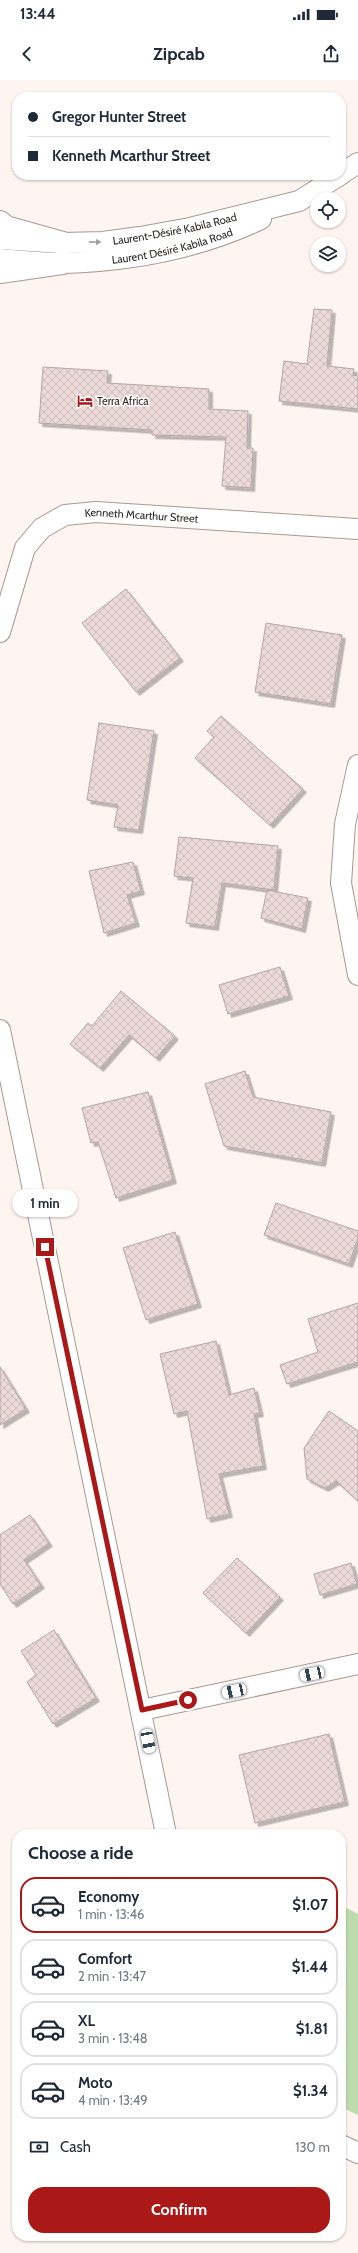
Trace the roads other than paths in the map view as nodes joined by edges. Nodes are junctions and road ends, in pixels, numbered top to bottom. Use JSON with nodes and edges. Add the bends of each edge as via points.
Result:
{"nodes":[{"id":1,"x":335,"y":180,"type":"edge"},
{"id":2,"x":0,"y":222,"type":"edge"},
{"id":3,"x":0,"y":239,"type":"edge"},
{"id":4,"x":63,"y":253,"type":"junction"},
{"id":5,"x":0,"y":260,"type":"edge"},
{"id":6,"x":0,"y":272,"type":"edge"},
{"id":7,"x":358,"y":530,"type":"edge"},
{"id":8,"x":0,"y":632,"type":"edge"},
{"id":9,"x":358,"y":764,"type":"edge"},
{"id":10,"x":358,"y":975,"type":"edge"},
{"id":11,"x":0,"y":1030,"type":"edge"},
{"id":12,"x":358,"y":1664,"type":"edge"},
{"id":13,"x":142,"y":1710,"type":"junction"},
{"id":14,"x":165,"y":1829,"type":"edge"},
{"id":15,"x":346,"y":2147,"type":"edge"},
{"id":16,"x":358,"y":2153,"type":"edge"}],
"edges":[{"from":1,"to":4,"type":"street","name":"Laurent-Désiré Kabila Road","via":[[299,201],[190,228],[103,242]]},
{"from":2,"to":4,"type":"main road"},
{"from":3,"to":4,"type":"street","name":"Laurent-Désiré Kabila Road"},
{"from":4,"to":5,"type":"street","name":"Laurent-Désiré Kabila Road"},
{"from":4,"to":6,"type":"main road"},
{"from":7,"to":8,"type":"street","name":"Kenneth Mcarthur Street","via":[[96,512],[65,515],[42,528],[25,548]]},
{"from":9,"to":10,"type":"street","via":[[345,824],[341,883]]},
{"from":11,"to":13,"type":"street"},
{"from":12,"to":13,"type":"street"},
{"from":13,"to":14,"type":"street"},
{"from":15,"to":16,"type":"street"}]}
